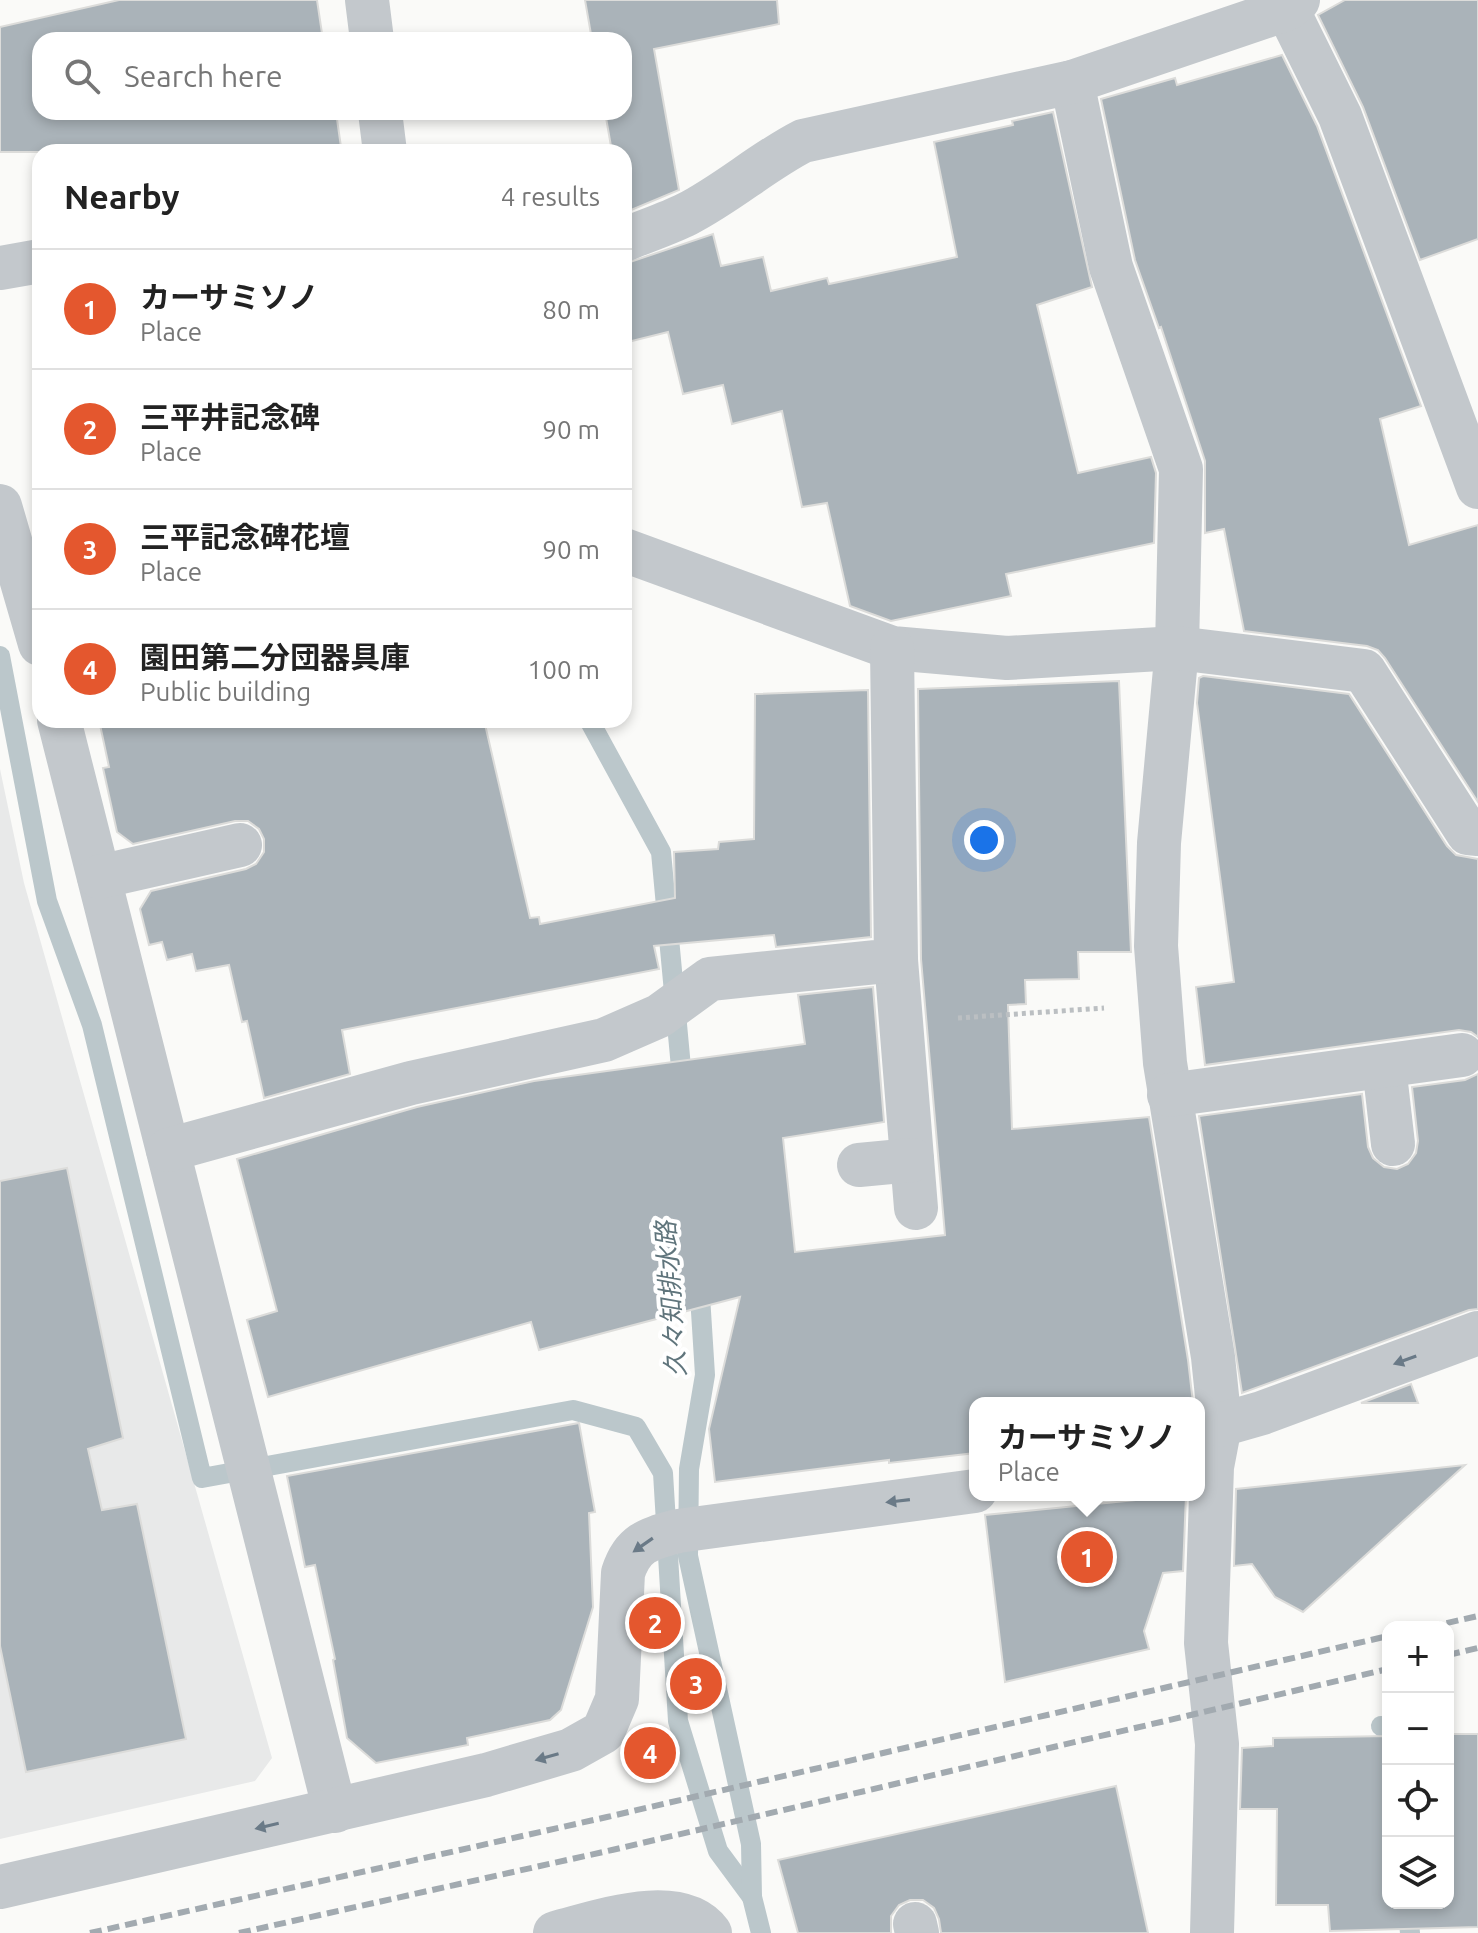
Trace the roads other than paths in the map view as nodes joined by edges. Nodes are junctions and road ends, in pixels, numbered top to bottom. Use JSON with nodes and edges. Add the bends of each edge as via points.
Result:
{"nodes":[{"id":1,"x":367,"y":0,"type":"edge"},
{"id":2,"x":1293,"y":4,"type":"edge"},
{"id":3,"x":371,"y":32,"type":"edge"},
{"id":4,"x":1072,"y":82,"type":"junction"},
{"id":5,"x":381,"y":120,"type":"edge"},
{"id":6,"x":384,"y":144,"type":"edge"},
{"id":7,"x":632,"y":237,"type":"edge"},
{"id":8,"x":32,"y":262,"type":"edge"},
{"id":9,"x":0,"y":268,"type":"edge"},
{"id":10,"x":1478,"y":487,"type":"edge"},
{"id":11,"x":0,"y":506,"type":"edge"},
{"id":12,"x":632,"y":553,"type":"edge"},
{"id":13,"x":32,"y":616,"type":"edge"},
{"id":14,"x":892,"y":648,"type":"junction"},
{"id":15,"x":1177,"y":648,"type":"junction"},
{"id":16,"x":61,"y":728,"type":"edge"},
{"id":17,"x":1478,"y":834,"type":"edge"},
{"id":18,"x":240,"y":845,"type":"dead end"},
{"id":19,"x":99,"y":877,"type":"junction"},
{"id":20,"x":896,"y":960,"type":"junction"},
{"id":21,"x":1462,"y":1055,"type":"dead end"},
{"id":22,"x":1384,"y":1066,"type":"junction"},
{"id":23,"x":1169,"y":1095,"type":"junction"},
{"id":24,"x":1393,"y":1144,"type":"dead end"},
{"id":25,"x":168,"y":1150,"type":"junction"},
{"id":26,"x":912,"y":1160,"type":"junction"},
{"id":27,"x":859,"y":1165,"type":"dead end"},
{"id":28,"x":916,"y":1208,"type":"dead end"},
{"id":29,"x":1478,"y":1333,"type":"edge"},
{"id":30,"x":1220,"y":1425,"type":"junction"},
{"id":31,"x":1206,"y":1468,"type":"edge"},
{"id":32,"x":969,"y":1492,"type":"edge"},
{"id":33,"x":335,"y":1811,"type":"junction"},
{"id":34,"x":0,"y":1887,"type":"edge"},
{"id":35,"x":555,"y":1933,"type":"edge"},
{"id":36,"x":710,"y":1933,"type":"edge"},
{"id":37,"x":1212,"y":1933,"type":"edge"}],
"edges":[{"from":1,"to":3,"type":"street"},
{"from":2,"to":4,"type":"street"},
{"from":2,"to":10,"type":"street"},
{"from":4,"to":7,"type":"street","via":[[803,141],[686,215]]},
{"from":4,"to":15,"type":"street","via":[[1111,267],[1181,469]]},
{"from":5,"to":6,"type":"street"},
{"from":8,"to":9,"type":"street"},
{"from":11,"to":13,"type":"street"},
{"from":12,"to":14,"type":"street"},
{"from":14,"to":15,"type":"street","via":[[1007,658]]},
{"from":14,"to":20,"type":"street"},
{"from":15,"to":17,"type":"street","via":[[1364,671],[1468,833]]},
{"from":15,"to":23,"type":"street","via":[[1159,843],[1156,946]]},
{"from":16,"to":19,"type":"street"},
{"from":18,"to":19,"type":"street"},
{"from":19,"to":25,"type":"street"},
{"from":20,"to":25,"type":"street","via":[[710,979],[659,1016],[604,1040],[411,1083]]},
{"from":20,"to":26,"type":"street"},
{"from":21,"to":22,"type":"street"},
{"from":22,"to":23,"type":"street"},
{"from":22,"to":24,"type":"street"},
{"from":23,"to":30,"type":"street"},
{"from":25,"to":33,"type":"street"},
{"from":26,"to":27,"type":"street"},
{"from":26,"to":28,"type":"street"},
{"from":29,"to":30,"type":"street","one_way":true},
{"from":30,"to":31,"type":"street"},
{"from":31,"to":37,"type":"street","via":[[1206,1643],[1217,1744]]},
{"from":32,"to":33,"type":"street","one_way":true,"via":[[678,1531],[647,1540],[629,1556],[623,1573],[617,1699],[603,1732],[571,1750]]},
{"from":33,"to":34,"type":"street","one_way":true},
{"from":35,"to":36,"type":"street","via":[[643,1913],[674,1913],[693,1918]]}]}
